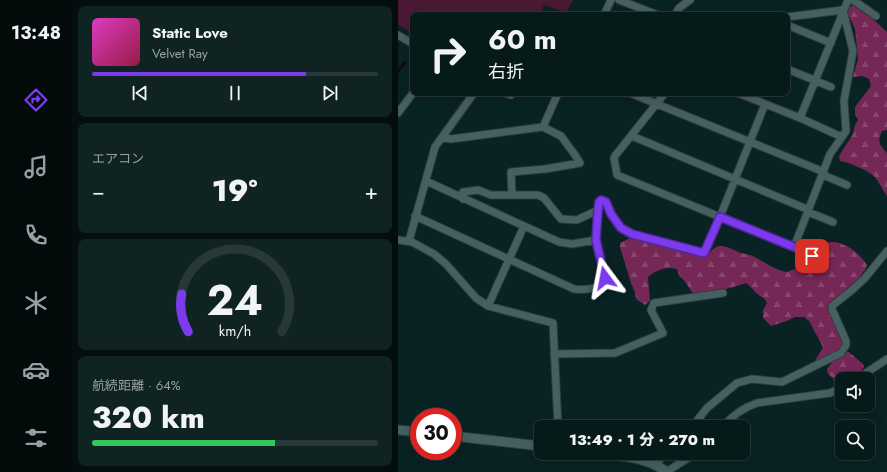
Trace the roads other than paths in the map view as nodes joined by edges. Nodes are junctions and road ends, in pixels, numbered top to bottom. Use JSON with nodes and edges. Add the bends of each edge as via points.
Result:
{"nodes":[{"id":1,"x":611,"y":0,"type":"edge"},
{"id":2,"x":619,"y":0,"type":"edge"},
{"id":3,"x":690,"y":0,"type":"edge"},
{"id":4,"x":848,"y":0,"type":"edge"},
{"id":5,"x":853,"y":0,"type":"edge"},
{"id":6,"x":844,"y":10,"type":"junction"},
{"id":7,"x":605,"y":12,"type":"edge"},
{"id":8,"x":650,"y":12,"type":"edge"},
{"id":9,"x":677,"y":12,"type":"edge"},
{"id":10,"x":876,"y":16,"type":"dead end"},
{"id":11,"x":790,"y":18,"type":"edge"},
{"id":12,"x":790,"y":26,"type":"edge"},
{"id":13,"x":398,"y":35,"type":"edge"},
{"id":14,"x":410,"y":42,"type":"edge"},
{"id":15,"x":831,"y":43,"type":"junction"},
{"id":16,"x":790,"y":70,"type":"edge"},
{"id":17,"x":816,"y":80,"type":"junction"},
{"id":18,"x":831,"y":87,"type":"dead end"},
{"id":19,"x":411,"y":96,"type":"edge"},
{"id":20,"x":472,"y":96,"type":"edge"},
{"id":21,"x":557,"y":96,"type":"edge"},
{"id":22,"x":637,"y":96,"type":"edge"},
{"id":23,"x":663,"y":96,"type":"edge"},
{"id":24,"x":745,"y":96,"type":"edge"},
{"id":25,"x":657,"y":104,"type":"junction"},
{"id":26,"x":765,"y":104,"type":"junction"},
{"id":27,"x":398,"y":113,"type":"edge"},
{"id":28,"x":800,"y":118,"type":"junction"},
{"id":29,"x":543,"y":127,"type":"junction"},
{"id":30,"x":442,"y":136,"type":"junction"},
{"id":31,"x":632,"y":136,"type":"junction"},
{"id":32,"x":842,"y":137,"type":"junction"},
{"id":33,"x":750,"y":141,"type":"junction"},
{"id":34,"x":823,"y":173,"type":"junction"},
{"id":35,"x":734,"y":179,"type":"junction"},
{"id":36,"x":426,"y":181,"type":"junction"},
{"id":37,"x":847,"y":185,"type":"dead end"},
{"id":38,"x":512,"y":195,"type":"junction"},
{"id":39,"x":463,"y":199,"type":"junction"},
{"id":40,"x":598,"y":210,"type":"junction"},
{"id":41,"x":808,"y":211,"type":"junction"},
{"id":42,"x":416,"y":216,"type":"junction"},
{"id":43,"x":720,"y":217,"type":"junction"},
{"id":44,"x":833,"y":222,"type":"dead end"},
{"id":45,"x":524,"y":226,"type":"junction"},
{"id":46,"x":398,"y":240,"type":"edge"},
{"id":47,"x":596,"y":240,"type":"junction"},
{"id":48,"x":409,"y":241,"type":"junction"},
{"id":49,"x":794,"y":247,"type":"junction"},
{"id":50,"x":887,"y":251,"type":"edge"},
{"id":51,"x":812,"y":256,"type":"dead end"},
{"id":52,"x":508,"y":258,"type":"junction"},
{"id":53,"x":723,"y":294,"type":"dead end"},
{"id":54,"x":488,"y":306,"type":"junction"},
{"id":55,"x":554,"y":354,"type":"junction"},
{"id":56,"x":887,"y":359,"type":"edge"},
{"id":57,"x":868,"y":372,"type":"edge"},
{"id":58,"x":835,"y":391,"type":"edge"},
{"id":59,"x":558,"y":420,"type":"edge"},
{"id":60,"x":698,"y":420,"type":"edge"},
{"id":61,"x":729,"y":420,"type":"edge"},
{"id":62,"x":398,"y":430,"type":"edge"},
{"id":63,"x":410,"y":431,"type":"edge"},
{"id":64,"x":462,"y":437,"type":"edge"},
{"id":65,"x":534,"y":445,"type":"edge"},
{"id":66,"x":641,"y":460,"type":"edge"},
{"id":67,"x":660,"y":460,"type":"edge"},
{"id":68,"x":685,"y":460,"type":"edge"},
{"id":69,"x":657,"y":465,"type":"junction"},
{"id":70,"x":666,"y":472,"type":"edge"}],
"edges":[{"from":1,"to":7,"type":"street"},
{"from":2,"to":8,"type":"street"},
{"from":3,"to":9,"type":"street"},
{"from":4,"to":6,"type":"street"},
{"from":5,"to":10,"type":"street"},
{"from":6,"to":11,"type":"street"},
{"from":6,"to":15,"type":"street"},
{"from":6,"to":32,"type":"street","via":[[853,51],[844,101],[846,131]]},
{"from":12,"to":15,"type":"street"},
{"from":13,"to":14,"type":"street"},
{"from":15,"to":17,"type":"street"},
{"from":16,"to":17,"type":"street"},
{"from":17,"to":18,"type":"street"},
{"from":17,"to":28,"type":"street"},
{"from":19,"to":27,"type":"street"},
{"from":20,"to":30,"type":"street"},
{"from":21,"to":29,"type":"street"},
{"from":22,"to":25,"type":"street"},
{"from":23,"to":25,"type":"street"},
{"from":24,"to":26,"type":"street"},
{"from":25,"to":31,"type":"street"},
{"from":25,"to":33,"type":"street"},
{"from":26,"to":28,"type":"street"},
{"from":26,"to":33,"type":"street"},
{"from":28,"to":32,"type":"street"},
{"from":29,"to":30,"type":"street","via":[[456,138]]},
{"from":29,"to":38,"type":"street","via":[[561,136],[580,163],[511,172]]},
{"from":30,"to":36,"type":"street","via":[[434,151]]},
{"from":31,"to":35,"type":"street"},
{"from":31,"to":43,"type":"street","via":[[614,158],[617,175]]},
{"from":32,"to":34,"type":"street","via":[[830,154]]},
{"from":33,"to":34,"type":"street"},
{"from":33,"to":35,"type":"street"},
{"from":34,"to":37,"type":"street"},
{"from":34,"to":41,"type":"street"},
{"from":35,"to":41,"type":"street"},
{"from":35,"to":43,"type":"street"},
{"from":36,"to":39,"type":"street"},
{"from":36,"to":42,"type":"street"},
{"from":38,"to":39,"type":"street","via":[[491,195],[478,190],[463,192]]},
{"from":38,"to":40,"type":"street","via":[[542,196],[561,219],[566,220],[577,220]]},
{"from":39,"to":45,"type":"street"},
{"from":40,"to":43,"type":"street","via":[[599,202],[604,200],[611,214],[625,231],[704,253]]},
{"from":40,"to":47,"type":"street"},
{"from":41,"to":44,"type":"street"},
{"from":41,"to":49,"type":"street"},
{"from":42,"to":48,"type":"street"},
{"from":42,"to":52,"type":"street"},
{"from":43,"to":49,"type":"street"},
{"from":45,"to":47,"type":"street","via":[[566,244]]},
{"from":45,"to":52,"type":"street"},
{"from":46,"to":48,"type":"street"},
{"from":47,"to":52,"type":"street","via":[[605,278],[602,285],[596,287],[574,288]]},
{"from":48,"to":54,"type":"street","via":[[442,260],[476,298]]},
{"from":49,"to":51,"type":"street"},
{"from":50,"to":60,"type":"street","via":[[865,278],[832,306],[846,341],[841,353],[782,382],[752,379],[737,383],[707,408]]},
{"from":52,"to":54,"type":"street"},
{"from":53,"to":55,"type":"street","via":[[654,302],[651,310],[663,333],[615,353]]},
{"from":54,"to":55,"type":"street","via":[[554,323]]},
{"from":55,"to":59,"type":"street"},
{"from":56,"to":57,"type":"street"},
{"from":58,"to":61,"type":"street","via":[[756,403],[738,412]]},
{"from":62,"to":63,"type":"street"},
{"from":64,"to":65,"type":"street"},
{"from":66,"to":69,"type":"street"},
{"from":67,"to":69,"type":"street"},
{"from":68,"to":70,"type":"street"},
{"from":69,"to":70,"type":"street"}]}
